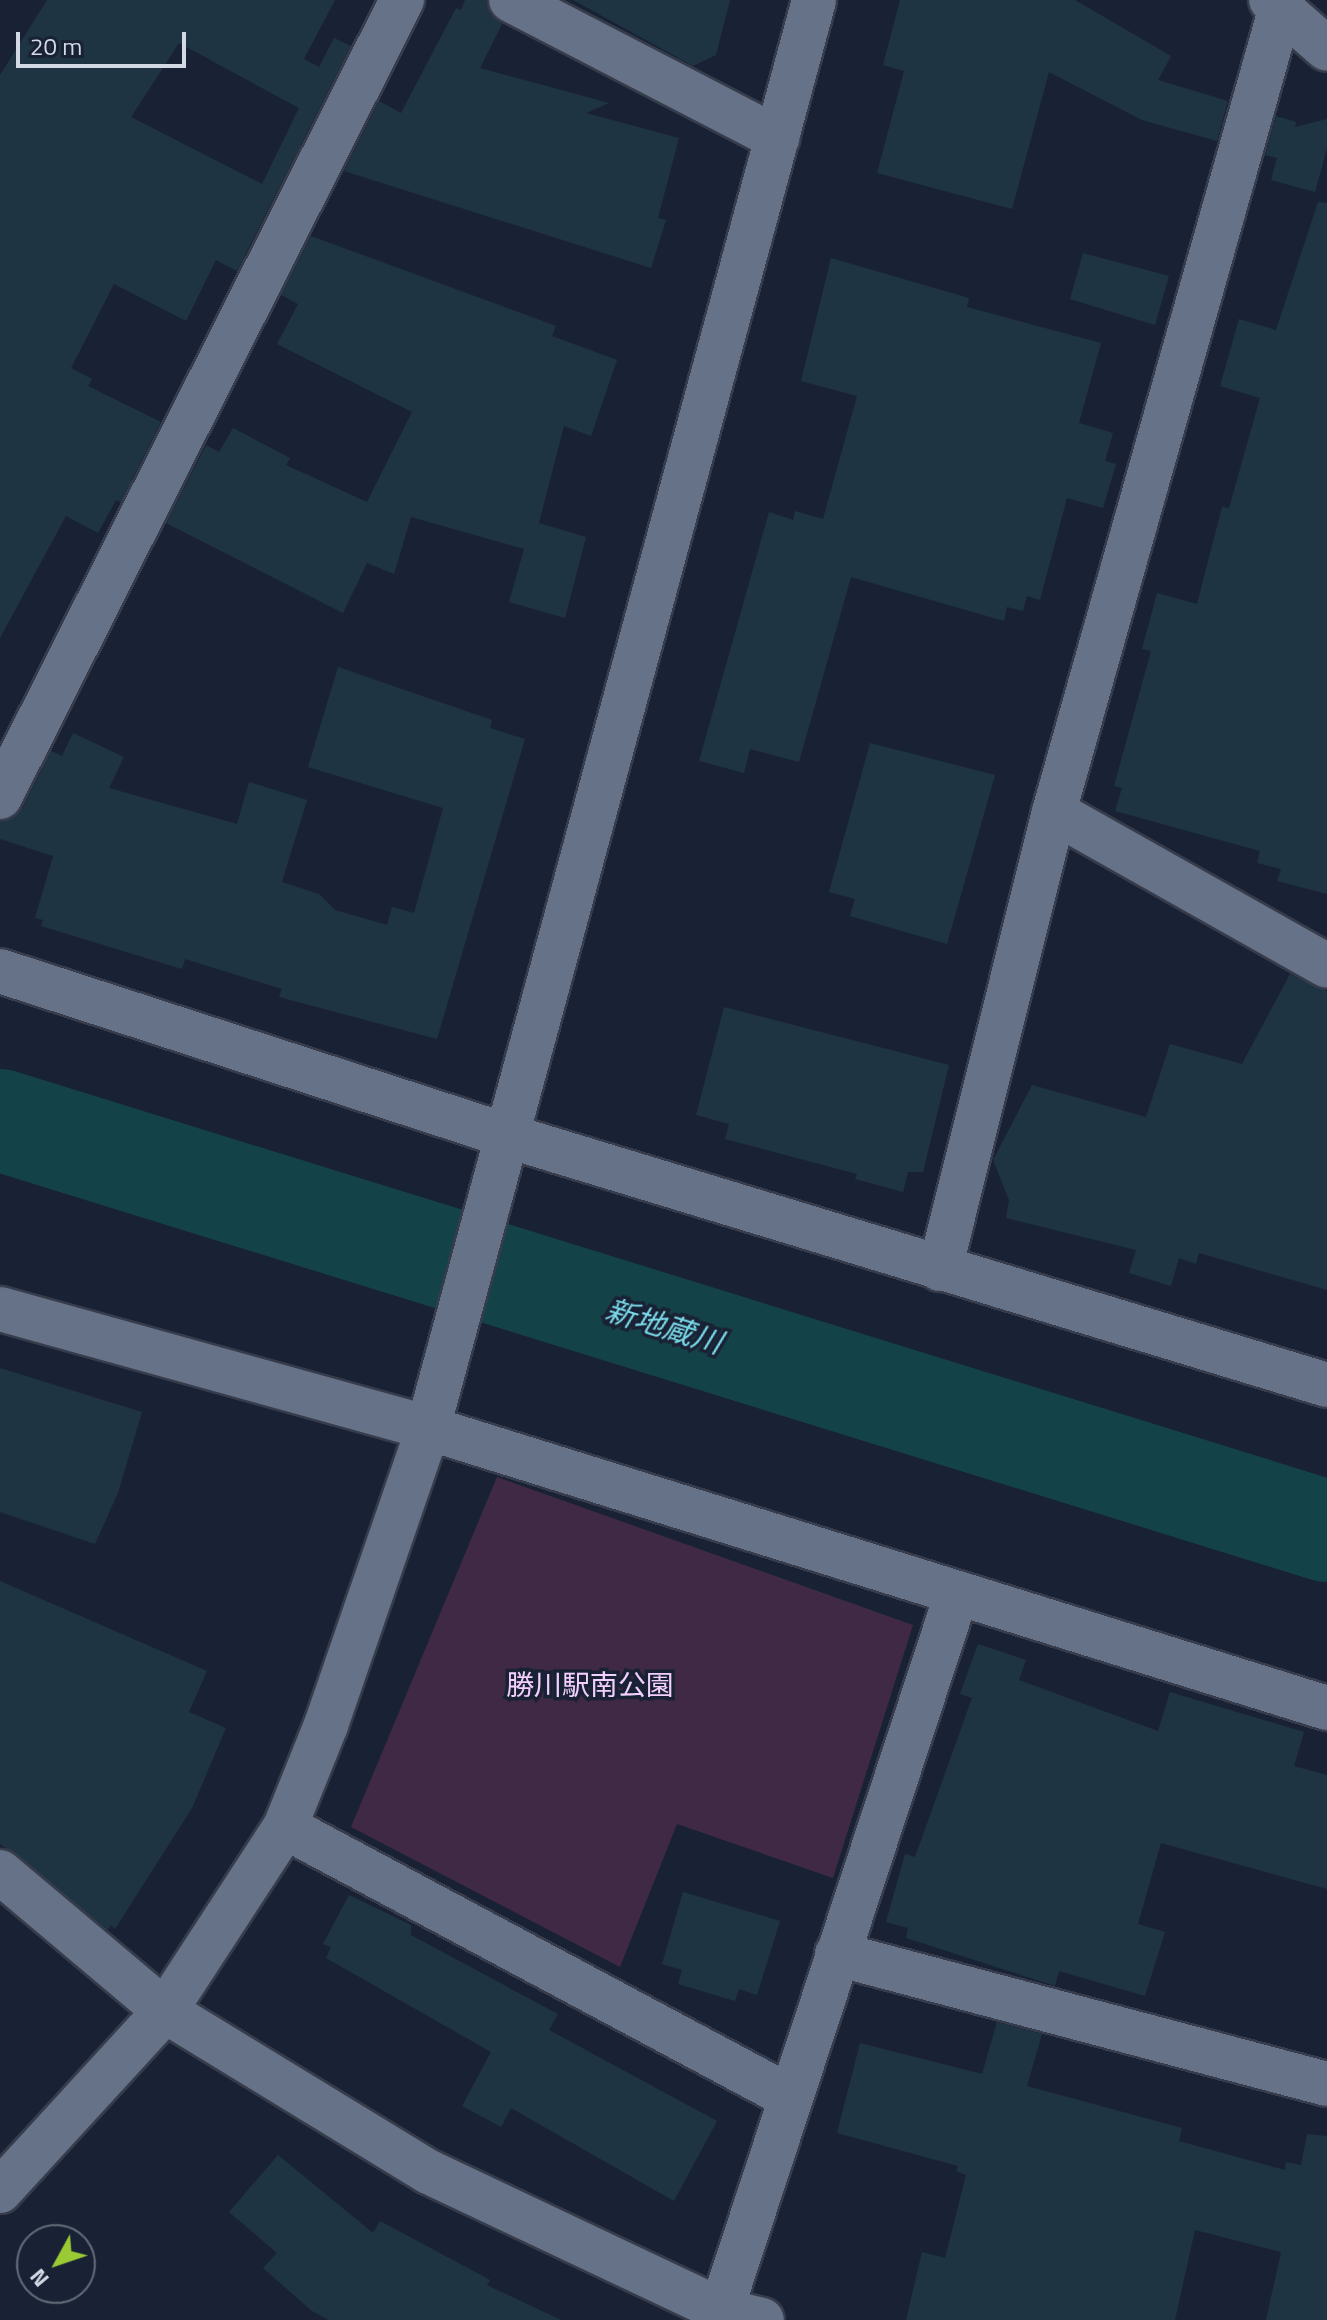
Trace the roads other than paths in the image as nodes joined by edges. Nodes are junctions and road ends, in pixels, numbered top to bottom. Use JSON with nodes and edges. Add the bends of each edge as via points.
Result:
{"nodes":[{"id":1,"x":402,"y":0,"type":"edge"},
{"id":2,"x":511,"y":0,"type":"edge"},
{"id":3,"x":814,"y":0,"type":"edge"},
{"id":4,"x":1278,"y":2,"type":"edge"},
{"id":5,"x":1327,"y":49,"type":"edge"},
{"id":6,"x":777,"y":138,"type":"junction"},
{"id":7,"x":0,"y":797,"type":"edge"},
{"id":8,"x":1054,"y":812,"type":"junction"},
{"id":9,"x":1327,"y":966,"type":"edge"},
{"id":10,"x":0,"y":971,"type":"edge"},
{"id":11,"x":507,"y":1138,"type":"junction"},
{"id":12,"x":940,"y":1269,"type":"junction"},
{"id":13,"x":0,"y":1309,"type":"edge"},
{"id":14,"x":1327,"y":1385,"type":"edge"},
{"id":15,"x":429,"y":1425,"type":"junction"},
{"id":16,"x":956,"y":1596,"type":"junction"},
{"id":17,"x":1327,"y":1708,"type":"edge"},
{"id":18,"x":285,"y":1827,"type":"junction"},
{"id":19,"x":0,"y":1872,"type":"edge"},
{"id":20,"x":837,"y":1954,"type":"junction"},
{"id":21,"x":165,"y":2011,"type":"junction"},
{"id":22,"x":1327,"y":2084,"type":"edge"},
{"id":23,"x":790,"y":2097,"type":"junction"},
{"id":24,"x":0,"y":2191,"type":"edge"},
{"id":25,"x":734,"y":2317,"type":"edge"}],
"edges":[{"from":1,"to":7,"type":"street"},
{"from":2,"to":6,"type":"street"},
{"from":3,"to":6,"type":"street"},
{"from":4,"to":5,"type":"street"},
{"from":4,"to":8,"type":"street"},
{"from":6,"to":11,"type":"street"},
{"from":8,"to":9,"type":"street"},
{"from":8,"to":12,"type":"street"},
{"from":10,"to":11,"type":"street"},
{"from":11,"to":12,"type":"street"},
{"from":11,"to":15,"type":"street"},
{"from":12,"to":14,"type":"street"},
{"from":13,"to":15,"type":"street"},
{"from":15,"to":16,"type":"street"},
{"from":15,"to":18,"type":"street","via":[[326,1725]]},
{"from":16,"to":17,"type":"street"},
{"from":16,"to":20,"type":"street"},
{"from":18,"to":21,"type":"street"},
{"from":18,"to":23,"type":"street"},
{"from":19,"to":21,"type":"street"},
{"from":20,"to":22,"type":"street"},
{"from":20,"to":23,"type":"street"},
{"from":21,"to":24,"type":"street"},
{"from":21,"to":25,"type":"street","via":[[429,2172]]},
{"from":23,"to":25,"type":"street"}]}
